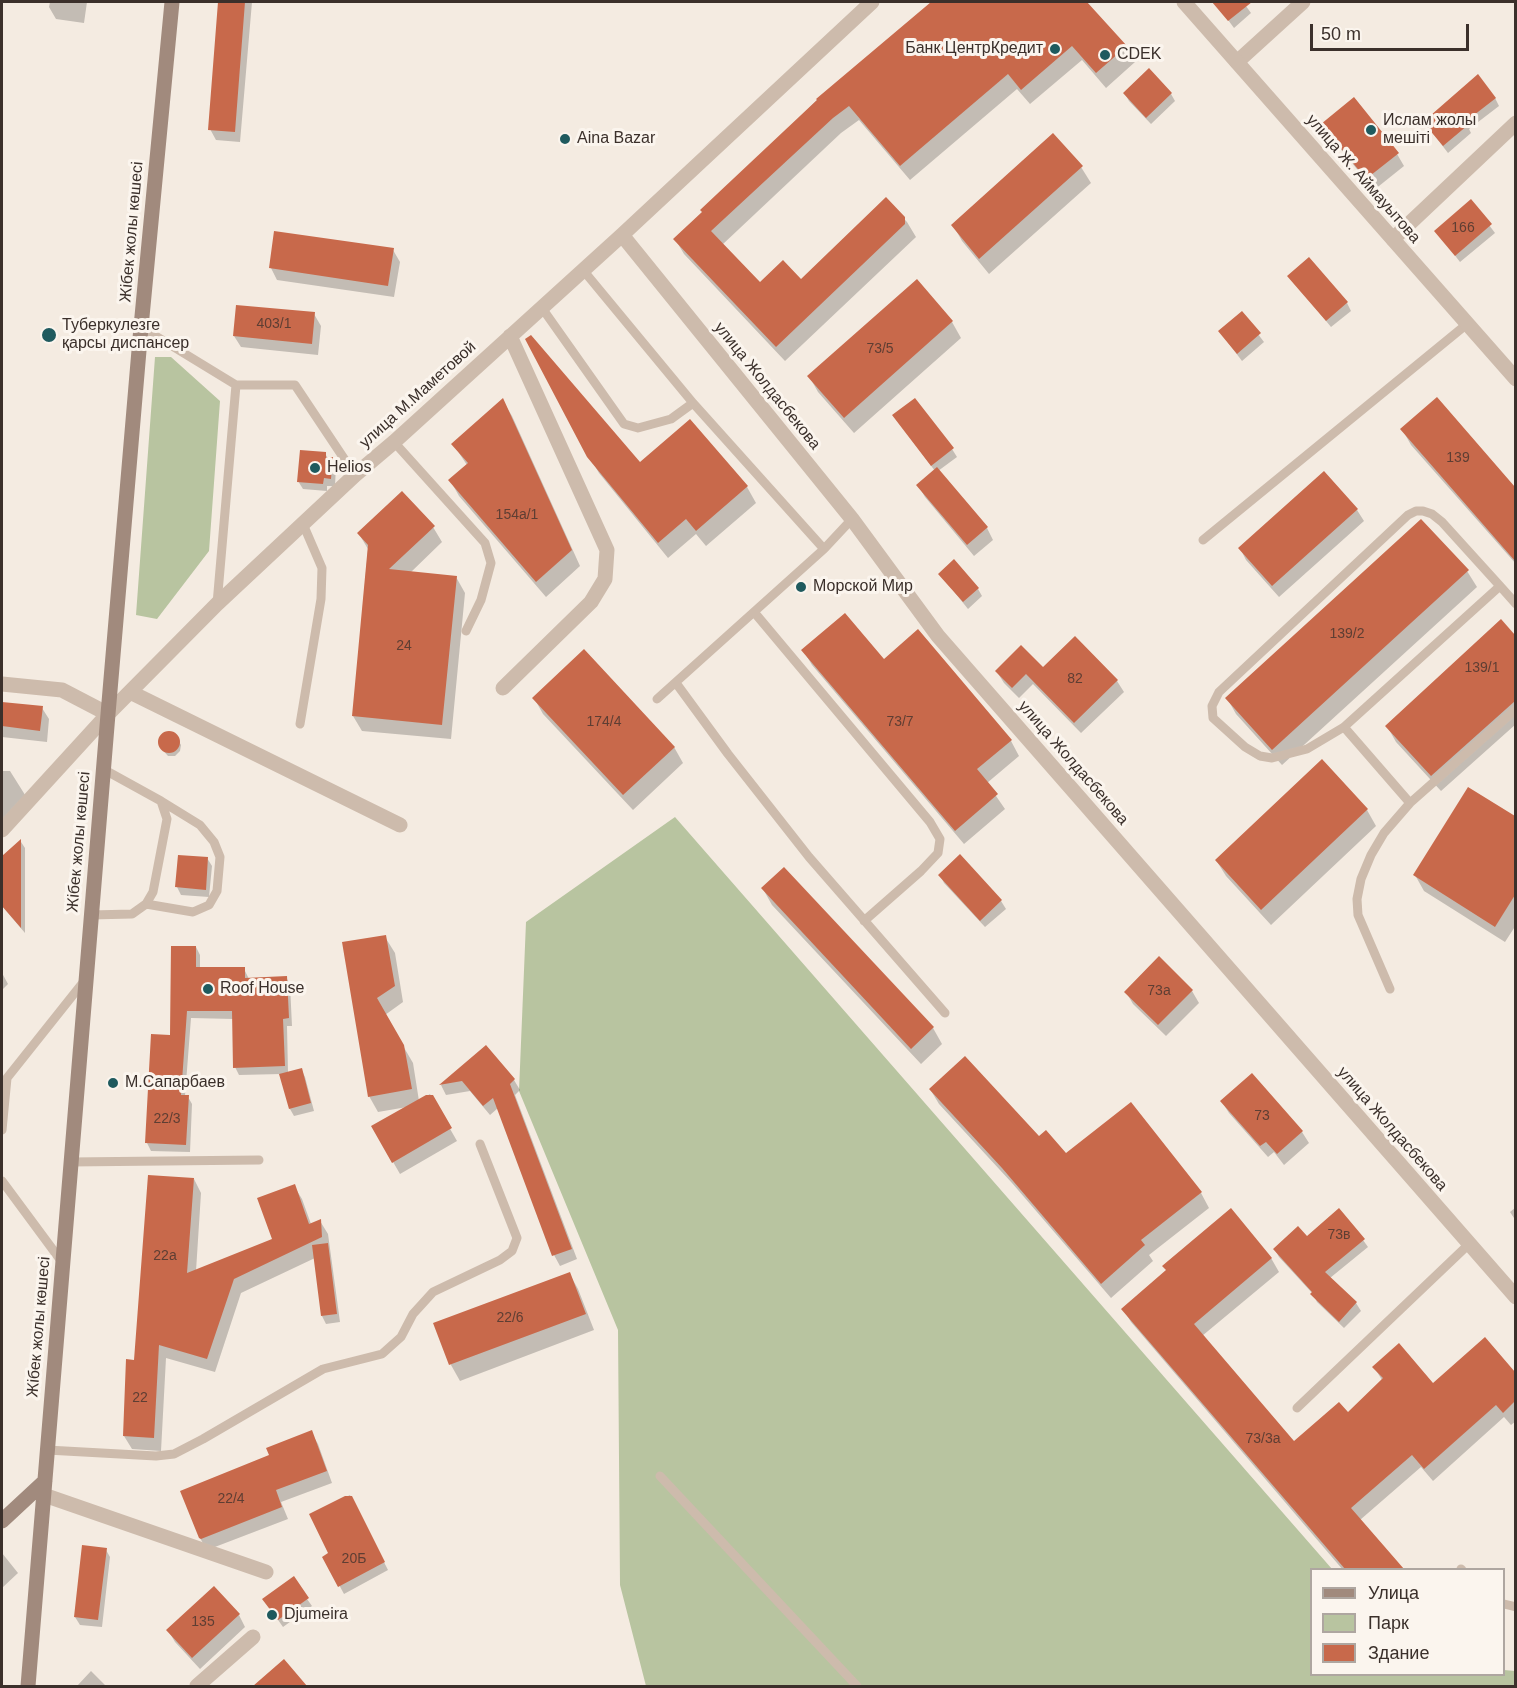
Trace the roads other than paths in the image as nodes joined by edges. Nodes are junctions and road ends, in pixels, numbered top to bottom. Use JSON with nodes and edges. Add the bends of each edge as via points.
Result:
{"nodes":[{"id":1,"x":172,"y":2,"type":"edge"},
{"id":2,"x":873,"y":2,"type":"edge"},
{"id":3,"x":1184,"y":2,"type":"edge"},
{"id":4,"x":1303,"y":2,"type":"edge"},
{"id":5,"x":1237,"y":62,"type":"junction"},
{"id":6,"x":1515,"y":123,"type":"edge"},
{"id":7,"x":622,"y":236,"type":"junction"},
{"id":8,"x":1393,"y":239,"type":"junction"},
{"id":9,"x":583,"y":270,"type":"junction"},
{"id":10,"x":542,"y":308,"type":"junction"},
{"id":11,"x":1467,"y":324,"type":"junction"},
{"id":12,"x":141,"y":327,"type":"junction"},
{"id":13,"x":510,"y":336,"type":"junction"},
{"id":14,"x":1515,"y":379,"type":"edge"},
{"id":15,"x":236,"y":385,"type":"junction"},
{"id":16,"x":693,"y":403,"type":"junction"},
{"id":17,"x":394,"y":442,"type":"junction"},
{"id":18,"x":355,"y":475,"type":"junction"},
{"id":19,"x":852,"y":519,"type":"junction"},
{"id":20,"x":303,"y":524,"type":"junction"},
{"id":21,"x":1203,"y":540,"type":"dead end"},
{"id":22,"x":824,"y":549,"type":"junction"},
{"id":23,"x":1500,"y":586,"type":"junction"},
{"id":24,"x":217,"y":604,"type":"junction"},
{"id":25,"x":1515,"y":604,"type":"edge"},
{"id":26,"x":754,"y":612,"type":"junction"},
{"id":27,"x":466,"y":631,"type":"dead end"},
{"id":28,"x":676,"y":683,"type":"junction"},
{"id":29,"x":2,"y":684,"type":"edge"},
{"id":30,"x":503,"y":688,"type":"dead end"},
{"id":31,"x":130,"y":692,"type":"junction"},
{"id":32,"x":657,"y":699,"type":"dead end"},
{"id":33,"x":1515,"y":709,"type":"edge"},
{"id":34,"x":108,"y":714,"type":"junction"},
{"id":35,"x":300,"y":724,"type":"dead end"},
{"id":36,"x":1344,"y":727,"type":"junction"},
{"id":37,"x":103,"y":769,"type":"junction"},
{"id":38,"x":161,"y":801,"type":"junction"},
{"id":39,"x":1410,"y":803,"type":"junction"},
{"id":40,"x":400,"y":825,"type":"dead end"},
{"id":41,"x":2,"y":830,"type":"edge"},
{"id":42,"x":146,"y":904,"type":"junction"},
{"id":43,"x":91,"y":915,"type":"junction"},
{"id":44,"x":864,"y":921,"type":"junction"},
{"id":45,"x":85,"y":979,"type":"junction"},
{"id":46,"x":1390,"y":989,"type":"dead end"},
{"id":47,"x":945,"y":1013,"type":"dead end"},
{"id":48,"x":4,"y":1078,"type":"edge"},
{"id":49,"x":2,"y":1130,"type":"edge"},
{"id":50,"x":480,"y":1144,"type":"dead end"},
{"id":51,"x":259,"y":1160,"type":"dead end"},
{"id":52,"x":70,"y":1162,"type":"junction"},
{"id":53,"x":2,"y":1181,"type":"edge"},
{"id":54,"x":1468,"y":1245,"type":"junction"},
{"id":55,"x":62,"y":1262,"type":"junction"},
{"id":56,"x":1515,"y":1297,"type":"edge"},
{"id":57,"x":1297,"y":1408,"type":"dead end"},
{"id":58,"x":48,"y":1450,"type":"junction"},
{"id":59,"x":660,"y":1476,"type":"dead end"},
{"id":60,"x":44,"y":1488,"type":"junction"},
{"id":61,"x":2,"y":1521,"type":"edge"},
{"id":62,"x":266,"y":1572,"type":"dead end"},
{"id":63,"x":253,"y":1637,"type":"dead end"},
{"id":64,"x":28,"y":1686,"type":"edge"},
{"id":65,"x":197,"y":1686,"type":"edge"},
{"id":66,"x":857,"y":1686,"type":"edge"}],
"edges":[{"from":1,"to":12,"type":"main road","name":"Жібек жолы көшесі"},
{"from":2,"to":7,"type":"street","name":"улица М.Маметовой"},
{"from":3,"to":5,"type":"street","name":"улица Ж. Аймауытова"},
{"from":4,"to":5,"type":"street"},
{"from":5,"to":8,"type":"street","name":"улица Ж. Аймауытова"},
{"from":6,"to":8,"type":"street"},
{"from":7,"to":9,"type":"street","name":"улица М.Маметовой"},
{"from":7,"to":19,"type":"street","name":"улица Жолдасбекова"},
{"from":8,"to":11,"type":"street","name":"улица Ж. Аймауытова"},
{"from":9,"to":10,"type":"street","name":"улица М.Маметовой"},
{"from":9,"to":16,"type":"lane"},
{"from":10,"to":13,"type":"street","name":"улица М.Маметовой"},
{"from":10,"to":16,"type":"lane","via":[[624,424],[638,428],[670,419]]},
{"from":11,"to":14,"type":"street","name":"улица Ж. Аймауытова"},
{"from":11,"to":21,"type":"lane"},
{"from":12,"to":15,"type":"lane"},
{"from":12,"to":34,"type":"main road","name":"Жібек жолы көшесі"},
{"from":13,"to":17,"type":"street","name":"улица М.Маметовой"},
{"from":13,"to":30,"type":"street","via":[[607,550],[605,579],[591,602]]},
{"from":15,"to":18,"type":"lane","via":[[295,385]]},
{"from":15,"to":24,"type":"lane"},
{"from":16,"to":22,"type":"lane"},
{"from":17,"to":18,"type":"street","name":"улица М.Маметовой"},
{"from":17,"to":27,"type":"lane","via":[[485,543],[491,562],[481,600]]},
{"from":18,"to":20,"type":"street","name":"улица М.Маметовой"},
{"from":19,"to":22,"type":"lane"},
{"from":19,"to":54,"type":"street","name":"улица Жолдасбекова","via":[[938,636]]},
{"from":20,"to":24,"type":"street","name":"улица М.Маметовой"},
{"from":20,"to":35,"type":"lane","via":[[322,568],[321,599]]},
{"from":22,"to":26,"type":"lane"},
{"from":23,"to":25,"type":"lane"},
{"from":23,"to":36,"type":"lane"},
{"from":23,"to":36,"type":"lane","via":[[1442,522],[1423,510],[1416,511],[1219,692],[1212,706],[1213,718],[1245,747],[1272,758],[1307,749]]},
{"from":24,"to":31,"type":"street","name":"улица М.Маметовой"},
{"from":26,"to":28,"type":"lane"},
{"from":26,"to":44,"type":"lane","via":[[930,822],[939,839],[938,853]]},
{"from":28,"to":32,"type":"lane"},
{"from":28,"to":44,"type":"lane"},
{"from":29,"to":34,"type":"street","via":[[62,690]]},
{"from":31,"to":34,"type":"street","name":"улица М.Маметовой"},
{"from":31,"to":40,"type":"street"},
{"from":33,"to":39,"type":"lane"},
{"from":34,"to":37,"type":"main road","name":"Жібек жолы көшесі"},
{"from":34,"to":41,"type":"street","name":"улица М.Маметовой"},
{"from":36,"to":39,"type":"lane"},
{"from":37,"to":38,"type":"lane"},
{"from":37,"to":43,"type":"main road","name":"Жібек жолы көшесі"},
{"from":38,"to":42,"type":"lane","via":[[167,819],[153,892]]},
{"from":38,"to":42,"type":"lane","via":[[200,825],[214,842],[220,857],[218,891],[209,905],[193,912]]},
{"from":39,"to":46,"type":"lane","via":[[1371,855],[1357,899],[1358,915]]},
{"from":42,"to":43,"type":"lane","via":[[132,914]]},
{"from":43,"to":45,"type":"main road","name":"Жібек жолы көшесі"},
{"from":44,"to":47,"type":"lane"},
{"from":45,"to":48,"type":"lane"},
{"from":45,"to":52,"type":"main road","name":"Жібек жолы көшесі"},
{"from":48,"to":49,"type":"lane"},
{"from":50,"to":58,"type":"lane","via":[[517,1238],[512,1251],[433,1292],[413,1314],[401,1337],[382,1354],[323,1369],[174,1454]]},
{"from":51,"to":52,"type":"lane"},
{"from":52,"to":55,"type":"main road","name":"Жібек жолы көшесі"},
{"from":53,"to":55,"type":"lane"},
{"from":54,"to":56,"type":"street","name":"улица Жолдасбекова"},
{"from":54,"to":57,"type":"lane"},
{"from":55,"to":58,"type":"main road","name":"Жібек жолы көшесі"},
{"from":58,"to":60,"type":"main road","name":"Жібек жолы көшесі"},
{"from":59,"to":66,"type":"lane"},
{"from":60,"to":61,"type":"main road"},
{"from":60,"to":62,"type":"street"},
{"from":60,"to":64,"type":"main road","name":"Жібек жолы көшесі"},
{"from":63,"to":65,"type":"street"}]}
